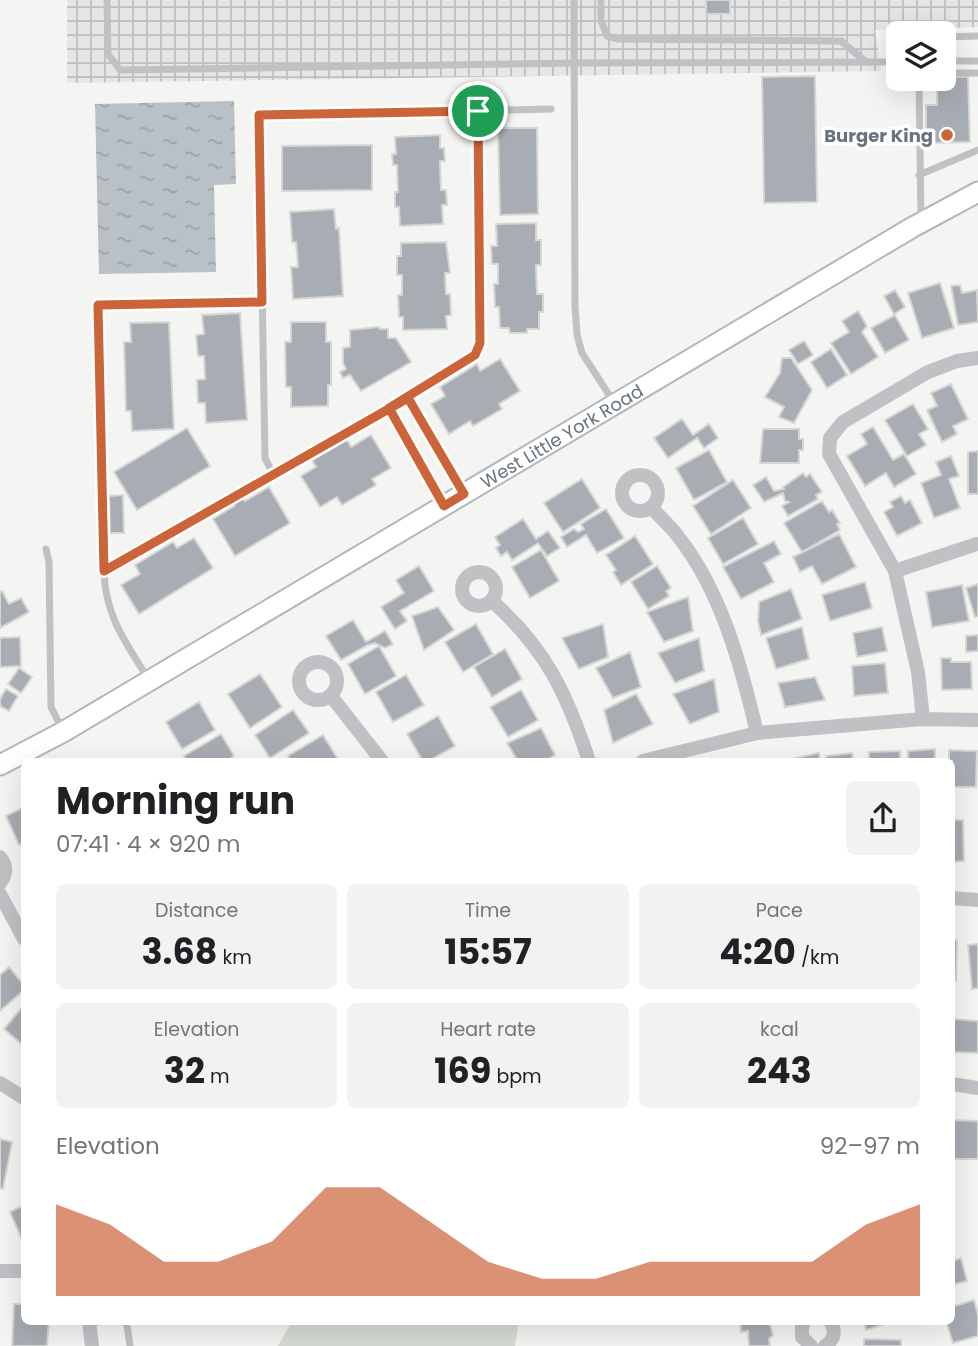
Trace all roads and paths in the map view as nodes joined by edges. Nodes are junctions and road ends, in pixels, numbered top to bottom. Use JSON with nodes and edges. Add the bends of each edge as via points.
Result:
{"nodes":[{"id":1,"x":107,"y":0,"type":"edge"},
{"id":2,"x":574,"y":0,"type":"edge"},
{"id":3,"x":601,"y":0,"type":"edge"},
{"id":4,"x":978,"y":36,"type":"edge"},
{"id":5,"x":956,"y":37,"type":"edge"},
{"id":6,"x":956,"y":61,"type":"edge"},
{"id":7,"x":978,"y":61,"type":"edge"},
{"id":8,"x":866,"y":62,"type":"junction"},
{"id":9,"x":886,"y":62,"type":"edge"},
{"id":10,"x":575,"y":63,"type":"junction"},
{"id":11,"x":978,"y":72,"type":"edge"},
{"id":12,"x":956,"y":73,"type":"edge"},
{"id":13,"x":919,"y":91,"type":"edge"},
{"id":14,"x":551,"y":109,"type":"dead end"},
{"id":15,"x":478,"y":111,"type":"junction"},
{"id":16,"x":978,"y":150,"type":"edge"},
{"id":17,"x":919,"y":175,"type":"junction"},
{"id":18,"x":978,"y":192,"type":"edge"},
{"id":19,"x":921,"y":223,"type":"junction"},
{"id":20,"x":262,"y":302,"type":"junction"},
{"id":21,"x":978,"y":358,"type":"edge"},
{"id":22,"x":408,"y":398,"type":"junction"},
{"id":23,"x":615,"y":405,"type":"junction"},
{"id":24,"x":389,"y":408,"type":"junction"},
{"id":25,"x":273,"y":474,"type":"junction"},
{"id":26,"x":464,"y":494,"type":"junction"},
{"id":27,"x":444,"y":506,"type":"junction"},
{"id":28,"x":651,"y":507,"type":"dead end"},
{"id":29,"x":978,"y":541,"type":"edge"},
{"id":30,"x":46,"y":549,"type":"dead end"},
{"id":31,"x":104,"y":571,"type":"junction"},
{"id":32,"x":895,"y":571,"type":"junction"},
{"id":33,"x":492,"y":601,"type":"dead end"},
{"id":34,"x":149,"y":681,"type":"junction"},
{"id":35,"x":331,"y":696,"type":"dead end"},
{"id":36,"x":923,"y":719,"type":"junction"},
{"id":37,"x":978,"y":720,"type":"edge"},
{"id":38,"x":64,"y":732,"type":"junction"},
{"id":39,"x":757,"y":733,"type":"junction"},
{"id":40,"x":380,"y":758,"type":"edge"},
{"id":41,"x":588,"y":758,"type":"edge"},
{"id":42,"x":655,"y":758,"type":"edge"},
{"id":43,"x":0,"y":765,"type":"edge"},
{"id":44,"x":0,"y":857,"type":"edge"},
{"id":45,"x":0,"y":883,"type":"edge"},
{"id":46,"x":0,"y":894,"type":"edge"},
{"id":47,"x":955,"y":898,"type":"edge"},
{"id":48,"x":978,"y":900,"type":"edge"},
{"id":49,"x":21,"y":933,"type":"edge"},
{"id":50,"x":0,"y":1083,"type":"edge"},
{"id":51,"x":955,"y":1084,"type":"edge"},
{"id":52,"x":978,"y":1088,"type":"edge"},
{"id":53,"x":21,"y":1096,"type":"edge"},
{"id":54,"x":0,"y":1271,"type":"edge"},
{"id":55,"x":21,"y":1271,"type":"edge"},
{"id":56,"x":89,"y":1325,"type":"edge"},
{"id":57,"x":127,"y":1325,"type":"edge"},
{"id":58,"x":803,"y":1325,"type":"edge"},
{"id":59,"x":832,"y":1325,"type":"edge"},
{"id":60,"x":92,"y":1346,"type":"edge"},
{"id":61,"x":130,"y":1346,"type":"edge"},
{"id":62,"x":811,"y":1346,"type":"edge"},
{"id":63,"x":825,"y":1346,"type":"edge"}],
"edges":[{"from":1,"to":10,"type":"lane","via":[[107,54],[120,70]]},
{"from":2,"to":10,"type":"lane"},
{"from":3,"to":8,"type":"lane","via":[[607,36],[618,39],[841,41]]},
{"from":4,"to":5,"type":"lane"},
{"from":6,"to":7,"type":"lane"},
{"from":8,"to":9,"type":"lane"},
{"from":8,"to":10,"type":"lane"},
{"from":10,"to":23,"type":"lane","via":[[577,335],[582,353]]},
{"from":11,"to":12,"type":"lane"},
{"from":13,"to":17,"type":"lane"},
{"from":14,"to":15,"type":"lane"},
{"from":15,"to":20,"type":"lane","via":[[259,115]]},
{"from":15,"to":22,"type":"lane","via":[[480,343],[475,355]]},
{"from":16,"to":17,"type":"lane"},
{"from":17,"to":19,"type":"lane"},
{"from":18,"to":19,"type":"main road","name":"West Little York Road"},
{"from":19,"to":23,"type":"main road","name":"West Little York Road"},
{"from":20,"to":25,"type":"lane","via":[[265,458]]},
{"from":20,"to":31,"type":"lane","via":[[98,305]]},
{"from":21,"to":32,"type":"street","via":[[928,372],[843,422],[830,438],[829,454]]},
{"from":22,"to":24,"type":"lane"},
{"from":22,"to":26,"type":"lane"},
{"from":23,"to":26,"type":"main road","name":"West Little York Road"},
{"from":24,"to":25,"type":"lane"},
{"from":24,"to":27,"type":"lane"},
{"from":25,"to":31,"type":"lane"},
{"from":26,"to":27,"type":"main road","name":"West Little York Road"},
{"from":27,"to":34,"type":"main road","name":"West Little York Road"},
{"from":28,"to":39,"type":"street","via":[[677,535],[712,596],[733,646]]},
{"from":29,"to":32,"type":"street"},
{"from":30,"to":38,"type":"lane","via":[[51,706]]},
{"from":31,"to":34,"type":"lane","via":[[104,592],[114,621]]},
{"from":32,"to":36,"type":"street","via":[[918,672]]},
{"from":33,"to":41,"type":"street","via":[[518,624],[557,680]]},
{"from":34,"to":38,"type":"main road","name":"West Little York Road"},
{"from":35,"to":40,"type":"street"},
{"from":36,"to":37,"type":"street"},
{"from":36,"to":39,"type":"street"},
{"from":38,"to":43,"type":"main road","name":"West Little York Road"},
{"from":39,"to":42,"type":"street"},
{"from":44,"to":45,"type":"street","via":[[6,868]]},
{"from":46,"to":49,"type":"street"},
{"from":47,"to":48,"type":"street"},
{"from":50,"to":53,"type":"street"},
{"from":51,"to":52,"type":"street"},
{"from":54,"to":55,"type":"street"},
{"from":56,"to":60,"type":"street"},
{"from":57,"to":61,"type":"lane"},
{"from":58,"to":62,"type":"street","via":[[802,1336]]},
{"from":59,"to":63,"type":"street","via":[[833,1337]]}]}
